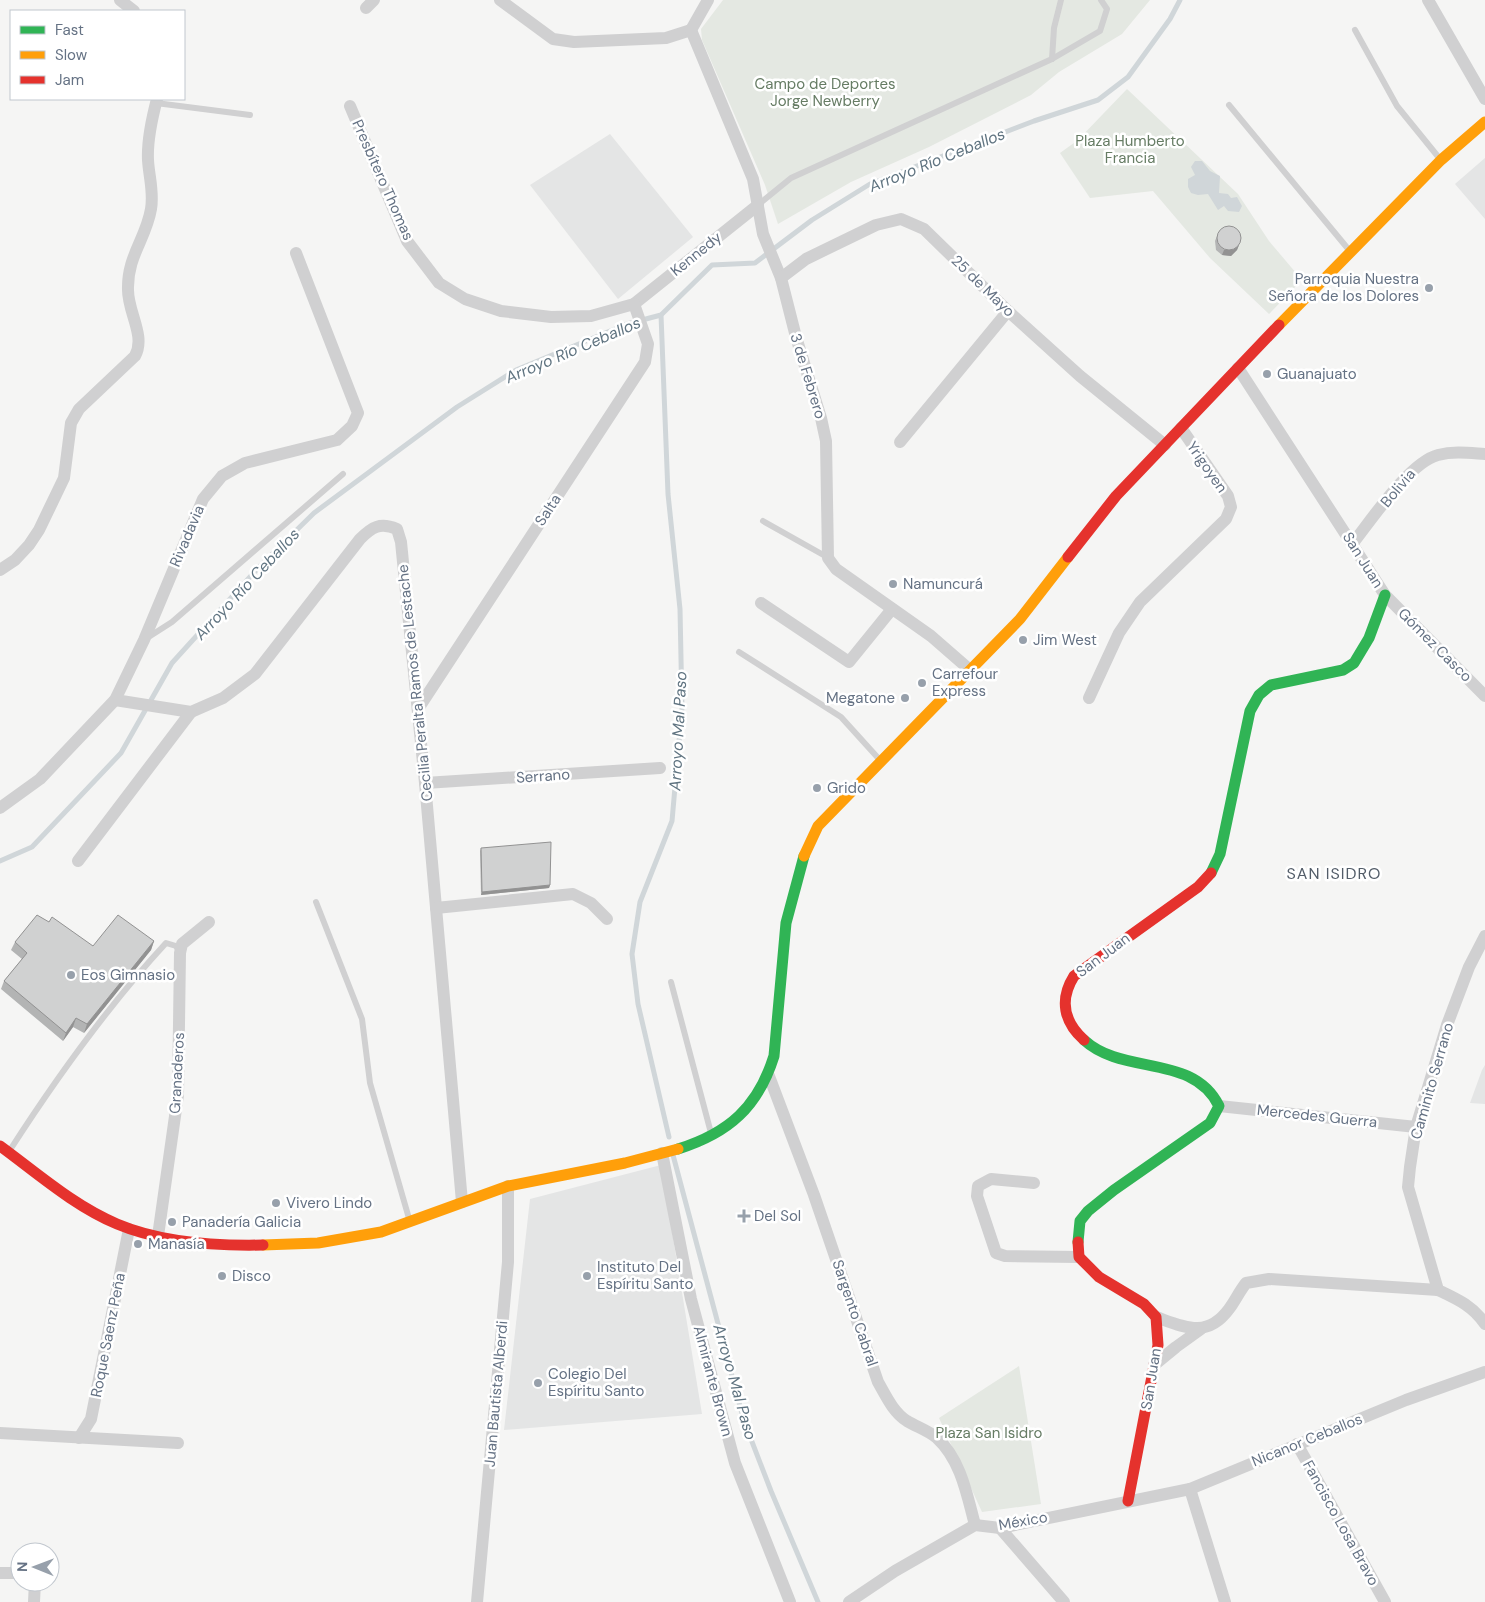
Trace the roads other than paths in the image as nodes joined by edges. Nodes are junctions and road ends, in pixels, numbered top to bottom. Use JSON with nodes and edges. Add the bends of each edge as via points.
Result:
{"nodes":[{"id":1,"x":120,"y":0,"type":"edge"},
{"id":2,"x":500,"y":0,"type":"edge"},
{"id":3,"x":708,"y":0,"type":"edge"},
{"id":4,"x":1061,"y":0,"type":"edge"},
{"id":5,"x":1101,"y":0,"type":"edge"},
{"id":6,"x":1428,"y":0,"type":"edge"},
{"id":7,"x":133,"y":10,"type":"edge"},
{"id":8,"x":691,"y":30,"type":"junction"},
{"id":9,"x":1355,"y":30,"type":"dead end"},
{"id":10,"x":1052,"y":59,"type":"junction"},
{"id":11,"x":1485,"y":98,"type":"edge"},
{"id":12,"x":157,"y":101,"type":"edge"},
{"id":13,"x":1229,"y":105,"type":"dead end"},
{"id":14,"x":350,"y":106,"type":"dead end"},
{"id":15,"x":250,"y":115,"type":"dead end"},
{"id":16,"x":1485,"y":122,"type":"edge"},
{"id":17,"x":1441,"y":160,"type":"junction"},
{"id":18,"x":758,"y":205,"type":"junction"},
{"id":19,"x":1350,"y":251,"type":"junction"},
{"id":20,"x":296,"y":253,"type":"dead end"},
{"id":21,"x":779,"y":273,"type":"junction"},
{"id":22,"x":634,"y":304,"type":"junction"},
{"id":23,"x":1008,"y":311,"type":"junction"},
{"id":24,"x":1238,"y":368,"type":"junction"},
{"id":25,"x":1181,"y":428,"type":"junction"},
{"id":26,"x":900,"y":442,"type":"dead end"},
{"id":27,"x":1165,"y":445,"type":"junction"},
{"id":28,"x":1485,"y":454,"type":"edge"},
{"id":29,"x":343,"y":474,"type":"dead end"},
{"id":30,"x":763,"y":521,"type":"dead end"},
{"id":31,"x":1353,"y":543,"type":"junction"},
{"id":32,"x":828,"y":558,"type":"junction"},
{"id":33,"x":0,"y":570,"type":"edge"},
{"id":34,"x":1384,"y":595,"type":"junction"},
{"id":35,"x":761,"y":603,"type":"dead end"},
{"id":36,"x":892,"y":609,"type":"junction"},
{"id":37,"x":144,"y":640,"type":"junction"},
{"id":38,"x":739,"y":652,"type":"dead end"},
{"id":39,"x":970,"y":670,"type":"junction"},
{"id":40,"x":1484,"y":691,"type":"edge"},
{"id":41,"x":1089,"y":698,"type":"dead end"},
{"id":42,"x":115,"y":700,"type":"junction"},
{"id":43,"x":418,"y":709,"type":"junction"},
{"id":44,"x":191,"y":712,"type":"junction"},
{"id":45,"x":880,"y":760,"type":"junction"},
{"id":46,"x":660,"y":768,"type":"dead end"},
{"id":47,"x":425,"y":783,"type":"junction"},
{"id":48,"x":0,"y":808,"type":"edge"},
{"id":49,"x":78,"y":861,"type":"dead end"},
{"id":50,"x":316,"y":902,"type":"dead end"},
{"id":51,"x":436,"y":908,"type":"junction"},
{"id":52,"x":607,"y":919,"type":"dead end"},
{"id":53,"x":209,"y":922,"type":"dead end"},
{"id":54,"x":1485,"y":936,"type":"edge"},
{"id":55,"x":180,"y":953,"type":"junction"},
{"id":56,"x":671,"y":982,"type":"dead end"},
{"id":57,"x":769,"y":1076,"type":"junction"},
{"id":58,"x":1219,"y":1106,"type":"junction"},
{"id":59,"x":1416,"y":1127,"type":"junction"},
{"id":60,"x":711,"y":1134,"type":"junction"},
{"id":61,"x":4,"y":1149,"type":"edge"},
{"id":62,"x":662,"y":1153,"type":"junction"},
{"id":63,"x":1034,"y":1183,"type":"dead end"},
{"id":64,"x":508,"y":1186,"type":"junction"},
{"id":65,"x":462,"y":1202,"type":"junction"},
{"id":66,"x":411,"y":1223,"type":"junction"},
{"id":67,"x":129,"y":1229,"type":"junction"},
{"id":68,"x":158,"y":1236,"type":"junction"},
{"id":69,"x":1079,"y":1257,"type":"junction"},
{"id":70,"x":1438,"y":1290,"type":"junction"},
{"id":71,"x":1156,"y":1317,"type":"junction"},
{"id":72,"x":1485,"y":1324,"type":"edge"},
{"id":73,"x":1201,"y":1329,"type":"junction"},
{"id":74,"x":1154,"y":1365,"type":"junction"},
{"id":75,"x":1485,"y":1372,"type":"edge"},
{"id":76,"x":0,"y":1433,"type":"edge"},
{"id":77,"x":80,"y":1438,"type":"junction"},
{"id":78,"x":178,"y":1443,"type":"dead end"},
{"id":79,"x":1297,"y":1444,"type":"junction"},
{"id":80,"x":1190,"y":1488,"type":"junction"},
{"id":81,"x":1128,"y":1501,"type":"junction"},
{"id":82,"x":975,"y":1525,"type":"junction"},
{"id":83,"x":1000,"y":1528,"type":"junction"},
{"id":84,"x":477,"y":1602,"type":"edge"},
{"id":85,"x":790,"y":1602,"type":"edge"},
{"id":86,"x":849,"y":1602,"type":"edge"},
{"id":87,"x":1064,"y":1602,"type":"edge"},
{"id":88,"x":1225,"y":1602,"type":"edge"},
{"id":89,"x":1385,"y":1602,"type":"edge"}],
"edges":[{"from":1,"to":7,"type":"street"},
{"from":2,"to":8,"type":"street","via":[[552,39],[574,42],[666,38]]},
{"from":3,"to":8,"type":"street"},
{"from":4,"to":10,"type":"lane","via":[[1054,28]]},
{"from":5,"to":10,"type":"lane","via":[[1107,9],[1100,31]]},
{"from":6,"to":11,"type":"street"},
{"from":8,"to":18,"type":"street","name":"3 de Febrero","via":[[753,179]]},
{"from":9,"to":17,"type":"lane","via":[[1397,106]]},
{"from":10,"to":18,"type":"lane","via":[[791,178]]},
{"from":12,"to":15,"type":"lane"},
{"from":12,"to":33,"type":"street","via":[[148,159],[153,192],[151,211],[128,274],[131,314],[140,336],[140,347],[135,356],[79,409],[71,422],[64,478],[40,530],[15,560]]},
{"from":13,"to":19,"type":"lane"},
{"from":14,"to":22,"type":"street","name":"Presbítero Thomas","via":[[407,241],[439,283],[465,299],[501,311],[542,316],[591,316]]},
{"from":16,"to":17,"type":"main road"},
{"from":17,"to":19,"type":"main road"},
{"from":18,"to":21,"type":"street","name":"3 de Febrero","via":[[763,234]]},
{"from":18,"to":22,"type":"street","name":"Kennedy"},
{"from":19,"to":24,"type":"main road"},
{"from":20,"to":37,"type":"street","name":"Rivadavia","via":[[358,412],[352,426],[337,440],[245,463],[222,476],[203,499]]},
{"from":21,"to":23,"type":"street","name":"25 de Mayo","via":[[876,225],[901,219],[924,229]]},
{"from":21,"to":32,"type":"street","name":"3 de Febrero","via":[[826,441]]},
{"from":22,"to":43,"type":"street","name":"Salta","via":[[648,344],[645,362]]},
{"from":23,"to":26,"type":"street"},
{"from":23,"to":27,"type":"street","name":"25 de Mayo","via":[[1080,376]]},
{"from":24,"to":25,"type":"main road"},
{"from":24,"to":31,"type":"street","name":"San Juan"},
{"from":25,"to":27,"type":"main road"},
{"from":25,"to":41,"type":"street","name":"Yrigoyen","via":[[1228,496],[1231,507],[1226,518],[1140,602],[1119,633]]},
{"from":27,"to":39,"type":"main road","via":[[1116,496],[1020,619]]},
{"from":28,"to":31,"type":"street","name":"Bolivia","via":[[1457,452],[1437,455],[1415,466]]},
{"from":29,"to":37,"type":"lane","via":[[172,622]]},
{"from":30,"to":32,"type":"lane"},
{"from":31,"to":34,"type":"street","name":"San Juan"},
{"from":32,"to":36,"type":"street","via":[[836,569]]},
{"from":34,"to":40,"type":"street","name":"Gómez Casco"},
{"from":34,"to":58,"type":"main road","name":"San Juan","via":[[1369,638],[1354,663],[1344,670],[1271,685],[1259,695],[1250,711],[1220,854],[1211,873],[1198,887],[1074,976],[1067,986],[1064,1006],[1069,1024],[1089,1044],[1104,1052],[1194,1078],[1212,1091]]},
{"from":35,"to":36,"type":"street","via":[[849,662]]},
{"from":36,"to":39,"type":"street","via":[[931,636]]},
{"from":37,"to":42,"type":"street","name":"Rivadavia"},
{"from":38,"to":45,"type":"lane","via":[[841,718]]},
{"from":39,"to":45,"type":"main road"},
{"from":42,"to":44,"type":"street"},
{"from":42,"to":48,"type":"street","name":"Rivadavia","via":[[40,779]]},
{"from":43,"to":44,"type":"street","name":"Cecilia Peralta Ramos de Lestache","via":[[401,542],[397,529],[386,524],[373,527],[360,539],[255,674],[223,698]]},
{"from":43,"to":47,"type":"street","name":"Cecilia Peralta Ramos de Lestache"},
{"from":44,"to":49,"type":"street"},
{"from":45,"to":57,"type":"main road","via":[[818,826],[803,859],[786,923],[774,1056]]},
{"from":46,"to":47,"type":"street","name":"Serrano"},
{"from":47,"to":51,"type":"street","name":"Cecilia Peralta Ramos de Lestache"},
{"from":50,"to":66,"type":"lane","via":[[362,1019],[370,1083]]},
{"from":51,"to":52,"type":"street","via":[[573,894],[592,903]]},
{"from":51,"to":65,"type":"street","name":"Cecilia Peralta Ramos de Lestache"},
{"from":53,"to":55,"type":"street","via":[[182,944]]},
{"from":54,"to":59,"type":"street","name":"Caminito Serrano","via":[[1469,967],[1447,1025]]},
{"from":55,"to":61,"type":"lane","via":[[176,946],[166,942],[146,964]]},
{"from":55,"to":68,"type":"street","name":"Granaderos","via":[[178,1095]]},
{"from":56,"to":60,"type":"lane"},
{"from":57,"to":60,"type":"main road","via":[[750,1106],[735,1121]]},
{"from":57,"to":82,"type":"street","name":"Sargento Cabral","via":[[878,1382],[890,1405],[905,1420],[936,1438],[952,1456],[966,1490]]},
{"from":58,"to":59,"type":"street","name":"Mercedes Guerra"},
{"from":58,"to":69,"type":"main road","via":[[1210,1123],[1088,1211],[1080,1221]]},
{"from":59,"to":70,"type":"street","name":"Caminito Serrano","via":[[1408,1187]]},
{"from":60,"to":62,"type":"main road"},
{"from":61,"to":67,"type":"main road","via":[[67,1195],[103,1218]]},
{"from":62,"to":64,"type":"main road"},
{"from":62,"to":85,"type":"street","name":"Almirante Brown","via":[[691,1299],[735,1463]]},
{"from":63,"to":69,"type":"street","via":[[991,1179],[978,1186],[977,1196],[996,1253],[1005,1256]]},
{"from":64,"to":65,"type":"main road"},
{"from":64,"to":84,"type":"street","name":"Juan Bautista Alberdi","via":[[508,1262]]},
{"from":65,"to":66,"type":"main road"},
{"from":66,"to":68,"type":"main road","via":[[364,1236],[280,1245]]},
{"from":67,"to":68,"type":"main road"},
{"from":67,"to":77,"type":"street","name":"Roque Saenz Peña","via":[[91,1419]]},
{"from":69,"to":71,"type":"main road","via":[[1099,1277],[1144,1304]]},
{"from":70,"to":72,"type":"street","via":[[1462,1301]]},
{"from":70,"to":73,"type":"street","via":[[1269,1279],[1246,1283],[1228,1311]]},
{"from":71,"to":73,"type":"street"},
{"from":71,"to":74,"type":"main road","name":"San Juan","via":[[1158,1345]]},
{"from":73,"to":74,"type":"street"},
{"from":74,"to":81,"type":"main road","name":"San Juan"},
{"from":75,"to":79,"type":"street","name":"Nicanor Ceballos"},
{"from":76,"to":77,"type":"street"},
{"from":77,"to":78,"type":"street"},
{"from":79,"to":80,"type":"street","name":"Nicanor Ceballos"},
{"from":79,"to":89,"type":"street","name":"Fancisco Losa Bravo"},
{"from":80,"to":81,"type":"street","name":"Nicanor Ceballos"},
{"from":80,"to":88,"type":"street"},
{"from":81,"to":83,"type":"street","name":"México"},
{"from":82,"to":83,"type":"street","name":"México"},
{"from":82,"to":86,"type":"street"},
{"from":83,"to":87,"type":"street"}]}
